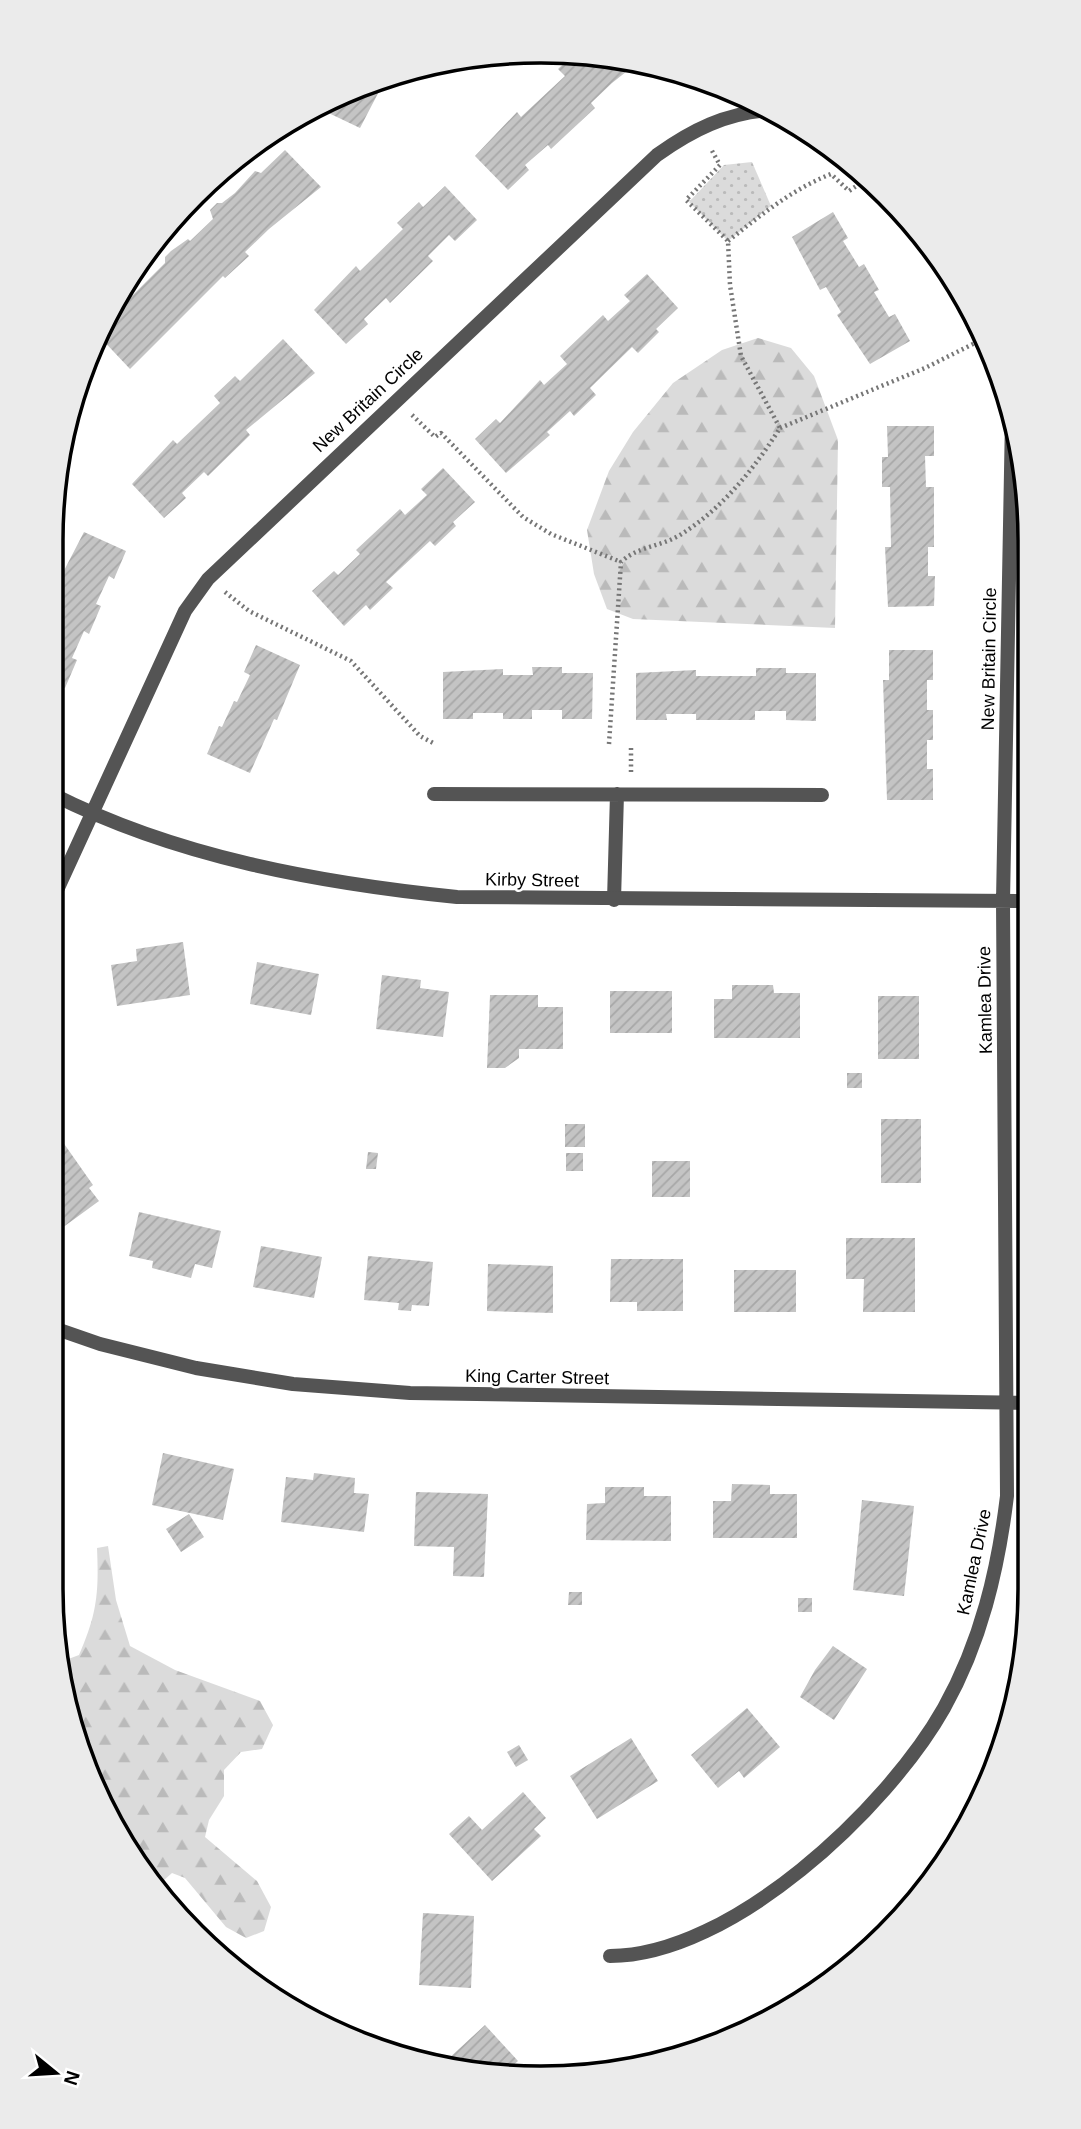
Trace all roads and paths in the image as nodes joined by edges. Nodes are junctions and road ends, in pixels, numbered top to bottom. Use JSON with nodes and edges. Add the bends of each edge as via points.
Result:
{"nodes":[{"id":1,"x":750,"y":111,"type":"edge"},
{"id":2,"x":705,"y":125,"type":"junction"},
{"id":3,"x":859,"y":184,"type":"edge"},
{"id":4,"x":728,"y":241,"type":"junction"},
{"id":5,"x":975,"y":343,"type":"edge"},
{"id":6,"x":397,"y":400,"type":"junction"},
{"id":7,"x":780,"y":428,"type":"junction"},
{"id":8,"x":1011,"y":461,"type":"edge"},
{"id":9,"x":621,"y":562,"type":"junction"},
{"id":10,"x":249,"y":611,"type":"dead end"},
{"id":11,"x":435,"y":744,"type":"dead end"},
{"id":12,"x":609,"y":744,"type":"dead end"},
{"id":13,"x":434,"y":794,"type":"dead end"},
{"id":14,"x":617,"y":794,"type":"junction"},
{"id":15,"x":822,"y":794,"type":"dead end"},
{"id":16,"x":63,"y":800,"type":"edge"},
{"id":17,"x":92,"y":814,"type":"junction"},
{"id":18,"x":63,"y":877,"type":"edge"},
{"id":19,"x":614,"y":900,"type":"junction"},
{"id":20,"x":1003,"y":901,"type":"junction"},
{"id":21,"x":1018,"y":901,"type":"edge"},
{"id":22,"x":63,"y":1331,"type":"edge"},
{"id":23,"x":1008,"y":1403,"type":"junction"},
{"id":24,"x":1018,"y":1403,"type":"edge"},
{"id":25,"x":610,"y":1956,"type":"dead end"}],
"edges":[{"from":1,"to":2,"type":"street","name":"New Britain Circle"},
{"from":2,"to":4,"type":"path","via":[[707,143],[720,165],[685,200]]},
{"from":2,"to":6,"type":"street","name":"New Britain Circle","via":[[657,155]]},
{"from":3,"to":4,"type":"path","via":[[849,191],[831,174],[819,179],[772,205]]},
{"from":4,"to":7,"type":"path","via":[[741,356]]},
{"from":5,"to":7,"type":"path"},
{"from":6,"to":9,"type":"path","via":[[435,437],[441,433],[523,517],[551,534]]},
{"from":6,"to":17,"type":"street","name":"New Britain Circle","via":[[203,584],[185,611]]},
{"from":7,"to":9,"type":"path","via":[[741,483],[709,515],[678,536],[642,548]]},
{"from":8,"to":20,"type":"street","name":"New Britain Circle"},
{"from":9,"to":12,"type":"path"},
{"from":10,"to":11,"type":"path","via":[[351,661],[420,736]]},
{"from":13,"to":14,"type":"street"},
{"from":14,"to":15,"type":"street"},
{"from":14,"to":19,"type":"street"},
{"from":16,"to":17,"type":"street","name":"Kirby Street"},
{"from":17,"to":18,"type":"street","name":"New Britain Circle"},
{"from":17,"to":19,"type":"street","name":"Kirby Street","via":[[214,853],[368,888],[457,897]]},
{"from":19,"to":20,"type":"street","name":"Kirby Street"},
{"from":20,"to":21,"type":"street","name":"Kirby Street"},
{"from":20,"to":23,"type":"street","name":"Kamlea Drive"},
{"from":22,"to":23,"type":"street","name":"King Carter Street","via":[[196,1368],[358,1389],[424,1394]]},
{"from":23,"to":24,"type":"street","name":"King Carter Street"},
{"from":23,"to":25,"type":"street","name":"Kamlea Drive","via":[[1007,1496],[987,1606],[944,1709],[912,1755],[868,1808],[818,1856],[715,1929],[676,1946],[634,1956]]}]}
